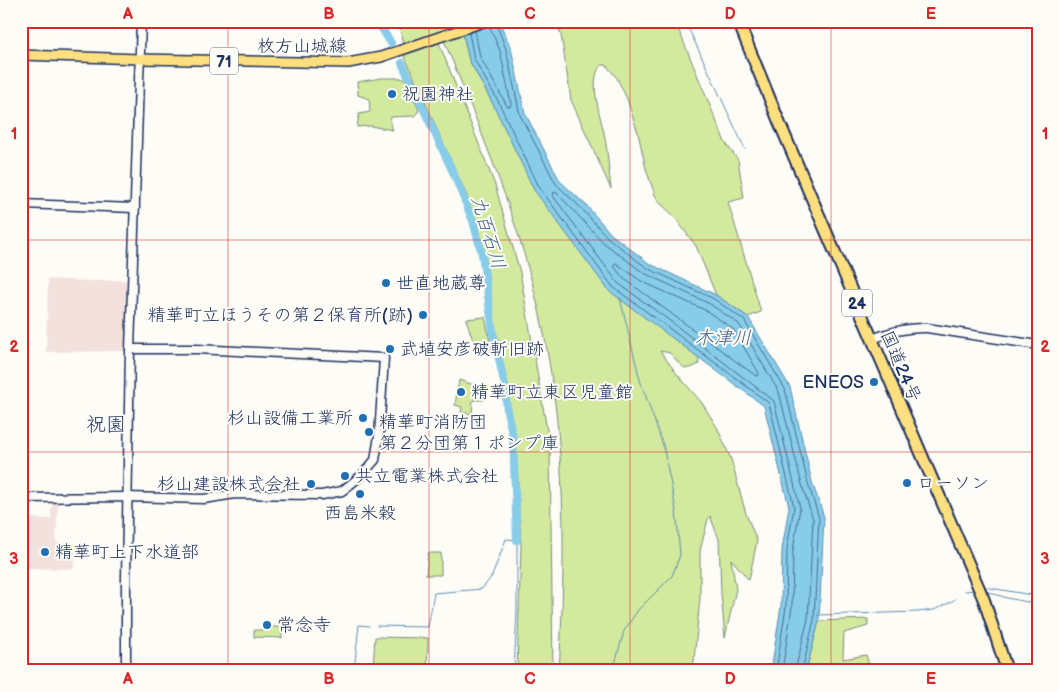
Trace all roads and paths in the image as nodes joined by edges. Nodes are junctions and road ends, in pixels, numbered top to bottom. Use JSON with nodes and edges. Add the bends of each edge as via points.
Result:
{"nodes":[{"id":1,"x":141,"y":21,"type":"edge"},
{"id":2,"x":486,"y":21,"type":"edge"},
{"id":3,"x":738,"y":21,"type":"edge"},
{"id":4,"x":21,"y":55,"type":"edge"},
{"id":5,"x":140,"y":59,"type":"junction"},
{"id":6,"x":21,"y":204,"type":"edge"},
{"id":7,"x":135,"y":208,"type":"junction"},
{"id":8,"x":872,"y":339,"type":"junction"},
{"id":9,"x":1038,"y":345,"type":"edge"},
{"id":10,"x":130,"y":350,"type":"junction"},
{"id":11,"x":127,"y":497,"type":"junction"},
{"id":12,"x":21,"y":498,"type":"edge"},
{"id":13,"x":126,"y":671,"type":"edge"},
{"id":14,"x":1007,"y":671,"type":"edge"}],
"edges":[{"from":1,"to":5,"type":"street"},
{"from":2,"to":5,"type":"main road","name":"枚方山城線","number":"71","via":[[381,57],[348,63]]},
{"from":3,"to":8,"type":"highway","name":"国道24号","number":"24"},
{"from":4,"to":5,"type":"main road","name":"枚方山城線","number":"71"},
{"from":5,"to":7,"type":"street"},
{"from":6,"to":7,"type":"street"},
{"from":7,"to":10,"type":"street"},
{"from":8,"to":9,"type":"street","via":[[913,327]]},
{"from":8,"to":14,"type":"highway","name":"国道24号","number":"24","via":[[978,584]]},
{"from":10,"to":11,"type":"street"},
{"from":10,"to":11,"type":"street","via":[[205,349],[384,358],[375,460],[342,491],[322,495],[235,494],[204,499]]},
{"from":11,"to":12,"type":"street"},
{"from":11,"to":13,"type":"street"}]}
